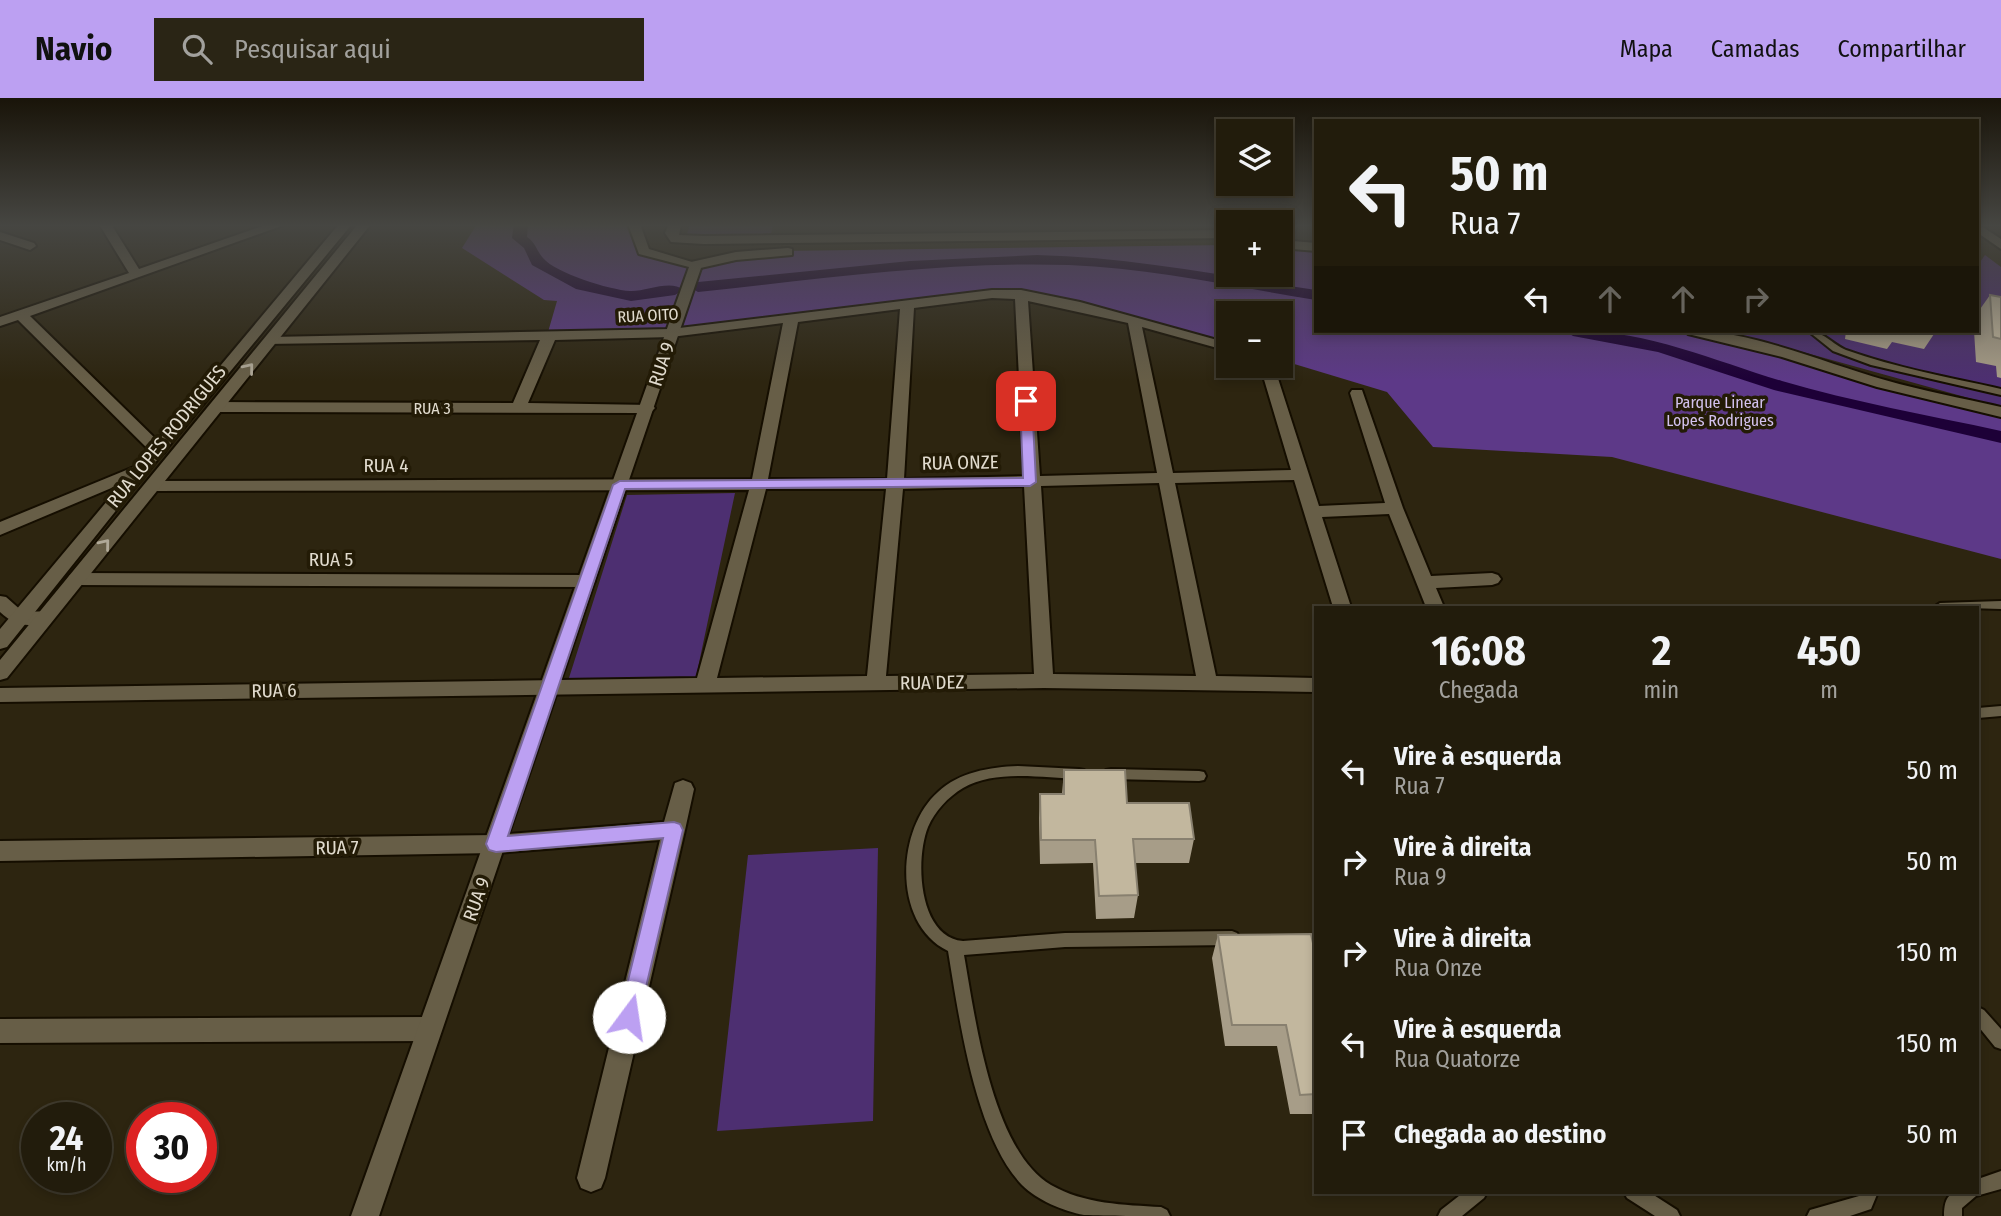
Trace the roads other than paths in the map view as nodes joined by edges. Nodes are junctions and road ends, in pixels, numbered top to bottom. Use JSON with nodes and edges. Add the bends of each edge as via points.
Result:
{"nodes":[{"id":1,"x":130,"y":276,"type":"edge"},
{"id":2,"x":303,"y":276,"type":"edge"},
{"id":3,"x":323,"y":276,"type":"edge"},
{"id":4,"x":692,"y":276,"type":"edge"},
{"id":5,"x":1021,"y":294,"type":"junction"},
{"id":6,"x":906,"y":305,"type":"junction"},
{"id":7,"x":21,"y":315,"type":"junction"},
{"id":8,"x":791,"y":320,"type":"junction"},
{"id":9,"x":1134,"y":320,"type":"junction"},
{"id":10,"x":0,"y":322,"type":"edge"},
{"id":11,"x":671,"y":333,"type":"junction"},
{"id":12,"x":1701,"y":333,"type":"edge"},
{"id":13,"x":1815,"y":333,"type":"edge"},
{"id":14,"x":549,"y":336,"type":"junction"},
{"id":15,"x":270,"y":341,"type":"junction"},
{"id":16,"x":1216,"y":344,"type":"edge"},
{"id":17,"x":1270,"y":378,"type":"edge"},
{"id":18,"x":233,"y":388,"type":"junction"},
{"id":19,"x":208,"y":389,"type":"junction"},
{"id":20,"x":2001,"y":392,"type":"edge"},
{"id":21,"x":1357,"y":393,"type":"dead end"},
{"id":22,"x":217,"y":407,"type":"junction"},
{"id":23,"x":517,"y":408,"type":"junction"},
{"id":24,"x":647,"y":408,"type":"junction"},
{"id":25,"x":2001,"y":412,"type":"edge"},
{"id":26,"x":158,"y":450,"type":"junction"},
{"id":27,"x":141,"y":469,"type":"junction"},
{"id":28,"x":1300,"y":475,"type":"junction"},
{"id":29,"x":1166,"y":477,"type":"junction"},
{"id":30,"x":1030,"y":482,"type":"junction"},
{"id":31,"x":759,"y":484,"type":"junction"},
{"id":32,"x":895,"y":484,"type":"junction"},
{"id":33,"x":620,"y":485,"type":"junction"},
{"id":34,"x":152,"y":486,"type":"junction"},
{"id":35,"x":1395,"y":508,"type":"junction"},
{"id":36,"x":1314,"y":512,"type":"junction"},
{"id":37,"x":0,"y":529,"type":"edge"},
{"id":38,"x":76,"y":579,"type":"junction"},
{"id":39,"x":1492,"y":579,"type":"dead end"},
{"id":40,"x":586,"y":581,"type":"junction"},
{"id":41,"x":1425,"y":582,"type":"junction"},
{"id":42,"x":0,"y":602,"type":"edge"},
{"id":43,"x":2001,"y":605,"type":"edge"},
{"id":44,"x":1342,"y":606,"type":"edge"},
{"id":45,"x":1435,"y":606,"type":"edge"},
{"id":46,"x":1970,"y":606,"type":"edge"},
{"id":47,"x":45,"y":617,"type":"junction"},
{"id":48,"x":19,"y":619,"type":"junction"},
{"id":49,"x":0,"y":642,"type":"edge"},
{"id":50,"x":0,"y":673,"type":"edge"},
{"id":51,"x":1044,"y":681,"type":"junction"},
{"id":52,"x":1207,"y":682,"type":"junction"},
{"id":53,"x":876,"y":683,"type":"junction"},
{"id":54,"x":1314,"y":685,"type":"edge"},
{"id":55,"x":549,"y":686,"type":"junction"},
{"id":56,"x":705,"y":686,"type":"junction"},
{"id":57,"x":0,"y":695,"type":"edge"},
{"id":58,"x":2001,"y":711,"type":"edge"},
{"id":59,"x":1979,"y":713,"type":"edge"},
{"id":60,"x":1199,"y":776,"type":"dead end"},
{"id":61,"x":683,"y":789,"type":"dead end"},
{"id":62,"x":674,"y":830,"type":"junction"},
{"id":63,"x":496,"y":844,"type":"junction"},
{"id":64,"x":0,"y":851,"type":"edge"},
{"id":65,"x":1247,"y":938,"type":"edge"},
{"id":66,"x":955,"y":947,"type":"junction"},
{"id":67,"x":1979,"y":1016,"type":"edge"},
{"id":68,"x":429,"y":1029,"type":"junction"},
{"id":69,"x":0,"y":1031,"type":"edge"},
{"id":70,"x":2001,"y":1041,"type":"edge"},
{"id":71,"x":591,"y":1178,"type":"dead end"},
{"id":72,"x":2001,"y":1180,"type":"edge"},
{"id":73,"x":1979,"y":1188,"type":"edge"},
{"id":74,"x":1475,"y":1194,"type":"edge"},
{"id":75,"x":1636,"y":1194,"type":"edge"},
{"id":76,"x":1868,"y":1194,"type":"edge"},
{"id":77,"x":1966,"y":1194,"type":"edge"},
{"id":78,"x":365,"y":1216,"type":"edge"},
{"id":79,"x":1161,"y":1216,"type":"edge"},
{"id":80,"x":1447,"y":1216,"type":"edge"},
{"id":81,"x":1671,"y":1216,"type":"edge"},
{"id":82,"x":1816,"y":1216,"type":"edge"},
{"id":83,"x":1953,"y":1216,"type":"edge"}],
"edges":[{"from":1,"to":7,"type":"street"},
{"from":2,"to":19,"type":"street","name":"RUA LOPES RODRIGUES"},
{"from":3,"to":15,"type":"street","name":"RUA LOPES RODRIGUES"},
{"from":4,"to":11,"type":"street","name":"RUA 9"},
{"from":5,"to":6,"type":"street","name":"RUA OITO"},
{"from":5,"to":9,"type":"street","name":"RUA OITO"},
{"from":5,"to":30,"type":"street"},
{"from":6,"to":8,"type":"street","name":"RUA OITO"},
{"from":6,"to":32,"type":"street"},
{"from":7,"to":10,"type":"street"},
{"from":7,"to":26,"type":"street"},
{"from":8,"to":11,"type":"street","name":"RUA OITO"},
{"from":8,"to":31,"type":"street"},
{"from":9,"to":16,"type":"street","name":"RUA OITO"},
{"from":9,"to":29,"type":"street"},
{"from":11,"to":14,"type":"street","name":"RUA OITO"},
{"from":11,"to":24,"type":"street","name":"RUA 9"},
{"from":12,"to":25,"type":"street"},
{"from":13,"to":20,"type":"lane","via":[[1836,349],[1874,363]]},
{"from":14,"to":15,"type":"street","name":"RUA OITO"},
{"from":14,"to":23,"type":"street"},
{"from":18,"to":15,"type":"street","name":"RUA LOPES RODRIGUES","one_way":true},
{"from":17,"to":28,"type":"street"},
{"from":18,"to":19,"type":"street"},
{"from":18,"to":22,"type":"street","name":"RUA LOPES RODRIGUES"},
{"from":19,"to":26,"type":"street","name":"RUA LOPES RODRIGUES"},
{"from":21,"to":35,"type":"street"},
{"from":22,"to":23,"type":"street","name":"RUA 3"},
{"from":22,"to":34,"type":"street","name":"RUA LOPES RODRIGUES"},
{"from":23,"to":24,"type":"street","name":"RUA 3"},
{"from":24,"to":33,"type":"street","name":"RUA 9"},
{"from":26,"to":27,"type":"street","name":"RUA LOPES RODRIGUES"},
{"from":27,"to":37,"type":"street"},
{"from":27,"to":48,"type":"street","name":"RUA LOPES RODRIGUES"},
{"from":28,"to":29,"type":"street","name":"RUA ONZE"},
{"from":28,"to":36,"type":"street"},
{"from":29,"to":30,"type":"street","name":"RUA ONZE"},
{"from":29,"to":52,"type":"street"},
{"from":30,"to":32,"type":"street","name":"RUA ONZE"},
{"from":30,"to":51,"type":"street"},
{"from":31,"to":32,"type":"street","name":"RUA ONZE"},
{"from":31,"to":33,"type":"street","name":"RUA ONZE"},
{"from":31,"to":56,"type":"street"},
{"from":32,"to":53,"type":"street"},
{"from":33,"to":34,"type":"street","name":"RUA 4"},
{"from":33,"to":40,"type":"street","name":"RUA 9"},
{"from":38,"to":34,"type":"street","name":"RUA LOPES RODRIGUES","one_way":true},
{"from":35,"to":36,"type":"street"},
{"from":35,"to":41,"type":"street"},
{"from":36,"to":44,"type":"street"},
{"from":38,"to":40,"type":"street","name":"RUA 5"},
{"from":38,"to":47,"type":"street","name":"RUA LOPES RODRIGUES"},
{"from":39,"to":41,"type":"street"},
{"from":40,"to":55,"type":"street","name":"RUA 9"},
{"from":41,"to":45,"type":"street"},
{"from":42,"to":48,"type":"street"},
{"from":43,"to":46,"type":"lane"},
{"from":47,"to":48,"type":"street"},
{"from":47,"to":50,"type":"street","name":"RUA LOPES RODRIGUES"},
{"from":48,"to":49,"type":"street","name":"RUA LOPES RODRIGUES"},
{"from":51,"to":52,"type":"street","name":"RUA DEZ"},
{"from":51,"to":53,"type":"street","name":"RUA DEZ"},
{"from":52,"to":54,"type":"street","name":"RUA DEZ"},
{"from":53,"to":56,"type":"street","name":"RUA DEZ"},
{"from":55,"to":56,"type":"street","name":"RUA DEZ"},
{"from":55,"to":57,"type":"street","name":"RUA 6"},
{"from":55,"to":63,"type":"street","name":"RUA 9"},
{"from":58,"to":59,"type":"lane"},
{"from":60,"to":66,"type":"lane","via":[[1001,772],[957,785],[925,819],[917,839],[912,878],[918,907],[933,932]]},
{"from":61,"to":62,"type":"street"},
{"from":62,"to":63,"type":"street","name":"RUA 7"},
{"from":62,"to":71,"type":"street"},
{"from":63,"to":64,"type":"street","name":"RUA 7"},
{"from":63,"to":68,"type":"street","name":"RUA 9"},
{"from":65,"to":66,"type":"lane"},
{"from":66,"to":79,"type":"lane","via":[[965,1009],[996,1128],[1023,1171],[1063,1199],[1110,1214]]},
{"from":67,"to":70,"type":"lane"},
{"from":68,"to":69,"type":"street"},
{"from":68,"to":78,"type":"street","name":"RUA 9"},
{"from":72,"to":73,"type":"lane"},
{"from":74,"to":80,"type":"lane"},
{"from":75,"to":81,"type":"lane"},
{"from":76,"to":82,"type":"lane","via":[[1865,1203]]},
{"from":77,"to":83,"type":"lane","via":[[1953,1203]]}]}
